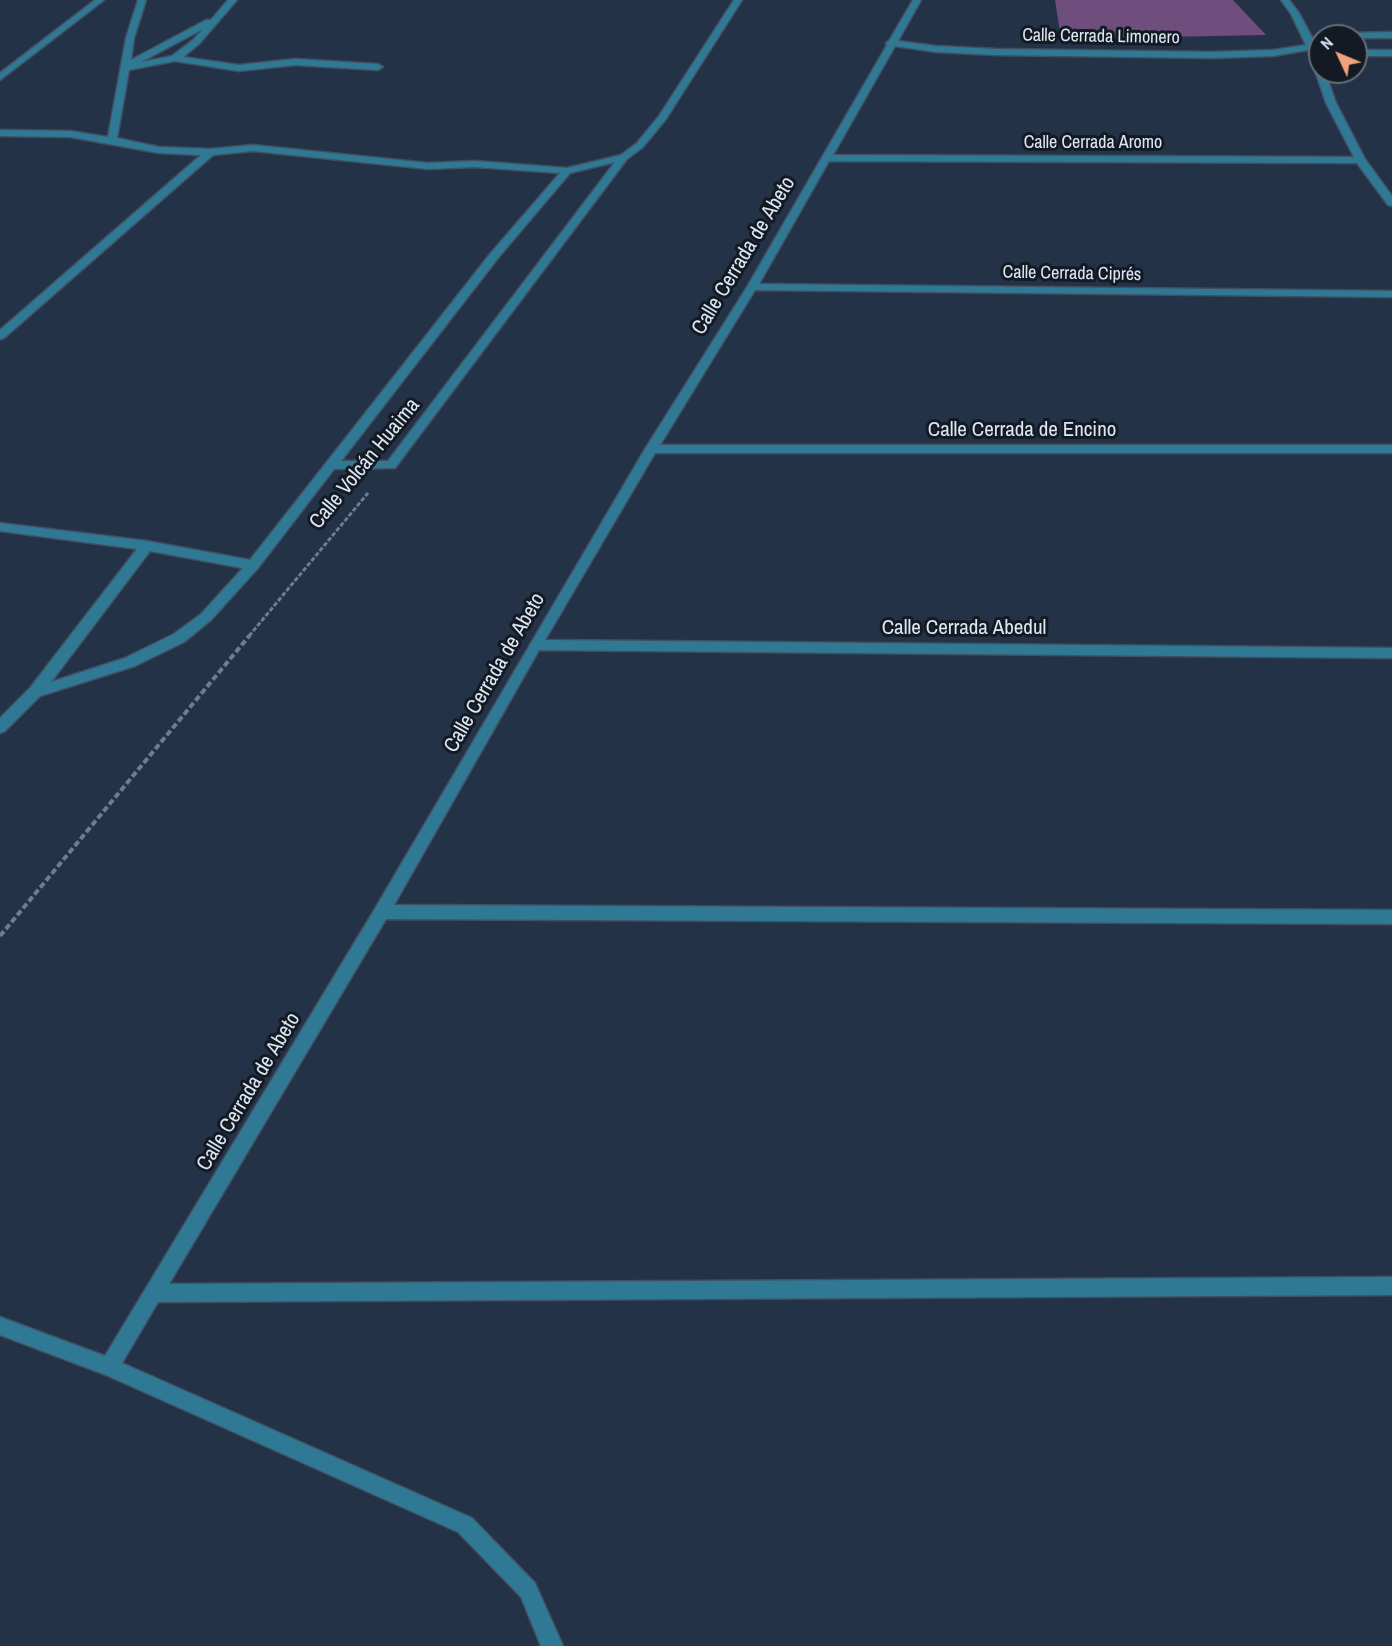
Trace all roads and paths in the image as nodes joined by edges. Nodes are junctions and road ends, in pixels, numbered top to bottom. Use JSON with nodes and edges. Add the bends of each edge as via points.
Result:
{"nodes":[{"id":1,"x":100,"y":0,"type":"edge"},
{"id":2,"x":142,"y":0,"type":"edge"},
{"id":3,"x":233,"y":0,"type":"edge"},
{"id":4,"x":738,"y":0,"type":"edge"},
{"id":5,"x":917,"y":0,"type":"edge"},
{"id":6,"x":1285,"y":0,"type":"edge"},
{"id":7,"x":217,"y":18,"type":"junction"},
{"id":8,"x":1308,"y":33,"type":"edge"},
{"id":9,"x":1392,"y":35,"type":"edge"},
{"id":10,"x":1368,"y":36,"type":"edge"},
{"id":11,"x":890,"y":43,"type":"junction"},
{"id":12,"x":1308,"y":48,"type":"edge"},
{"id":13,"x":1368,"y":53,"type":"edge"},
{"id":14,"x":1392,"y":53,"type":"edge"},
{"id":15,"x":175,"y":58,"type":"junction"},
{"id":16,"x":378,"y":67,"type":"dead end"},
{"id":17,"x":124,"y":68,"type":"junction"},
{"id":18,"x":0,"y":77,"type":"edge"},
{"id":19,"x":1324,"y":84,"type":"edge"},
{"id":20,"x":0,"y":133,"type":"edge"},
{"id":21,"x":112,"y":140,"type":"junction"},
{"id":22,"x":210,"y":152,"type":"junction"},
{"id":23,"x":624,"y":157,"type":"junction"},
{"id":24,"x":826,"y":158,"type":"junction"},
{"id":25,"x":1360,"y":160,"type":"junction"},
{"id":26,"x":567,"y":171,"type":"junction"},
{"id":27,"x":1392,"y":203,"type":"edge"},
{"id":28,"x":752,"y":288,"type":"junction"},
{"id":29,"x":1392,"y":294,"type":"edge"},
{"id":30,"x":0,"y":336,"type":"edge"},
{"id":31,"x":651,"y":449,"type":"junction"},
{"id":32,"x":1392,"y":449,"type":"edge"},
{"id":33,"x":331,"y":465,"type":"junction"},
{"id":34,"x":392,"y":465,"type":"junction"},
{"id":35,"x":0,"y":527,"type":"edge"},
{"id":36,"x":147,"y":546,"type":"junction"},
{"id":37,"x":253,"y":565,"type":"junction"},
{"id":38,"x":535,"y":645,"type":"junction"},
{"id":39,"x":1392,"y":652,"type":"edge"},
{"id":40,"x":35,"y":692,"type":"junction"},
{"id":41,"x":0,"y":727,"type":"edge"},
{"id":42,"x":382,"y":912,"type":"junction"},
{"id":43,"x":1392,"y":917,"type":"edge"},
{"id":44,"x":0,"y":936,"type":"edge"},
{"id":45,"x":1392,"y":1286,"type":"edge"},
{"id":46,"x":154,"y":1293,"type":"junction"},
{"id":47,"x":0,"y":1326,"type":"edge"},
{"id":48,"x":109,"y":1367,"type":"junction"},
{"id":49,"x":552,"y":1646,"type":"edge"}],
"edges":[{"from":1,"to":18,"type":"street"},
{"from":2,"to":17,"type":"street"},
{"from":3,"to":7,"type":"street"},
{"from":4,"to":23,"type":"street","name":"Calle Volcán Huaima","via":[[663,117],[640,145]]},
{"from":5,"to":11,"type":"street","name":"Calle Cerrada de Abeto"},
{"from":6,"to":8,"type":"street"},
{"from":7,"to":15,"type":"street"},
{"from":7,"to":17,"type":"street"},
{"from":9,"to":10,"type":"street"},
{"from":11,"to":12,"type":"street","name":"Calle Cerrada Limonero","via":[[996,52],[1213,55]]},
{"from":11,"to":24,"type":"street","name":"Calle Cerrada de Abeto"},
{"from":13,"to":14,"type":"street"},
{"from":15,"to":16,"type":"street","via":[[239,68],[295,62]]},
{"from":15,"to":17,"type":"street"},
{"from":17,"to":21,"type":"street"},
{"from":19,"to":25,"type":"street"},
{"from":20,"to":21,"type":"street","via":[[70,134]]},
{"from":21,"to":22,"type":"street","via":[[159,150]]},
{"from":22,"to":26,"type":"street","via":[[253,148],[428,166]]},
{"from":22,"to":30,"type":"street"},
{"from":23,"to":26,"type":"street"},
{"from":23,"to":34,"type":"street","name":"Calle Volcán Huaima"},
{"from":24,"to":25,"type":"street","name":"Calle Cerrada Aromo"},
{"from":24,"to":28,"type":"street","name":"Calle Cerrada de Abeto"},
{"from":25,"to":27,"type":"street"},
{"from":26,"to":33,"type":"street","via":[[494,256]]},
{"from":28,"to":29,"type":"street","name":"Calle Cerrada Ciprés"},
{"from":28,"to":31,"type":"street","name":"Calle Cerrada de Abeto"},
{"from":31,"to":32,"type":"street","name":"Calle Cerrada de Encino"},
{"from":31,"to":38,"type":"street","name":"Calle Cerrada de Abeto"},
{"from":33,"to":34,"type":"street"},
{"from":33,"to":37,"type":"street"},
{"from":34,"to":44,"type":"path","name":"Calle Volcán Huaima"},
{"from":35,"to":36,"type":"street"},
{"from":36,"to":37,"type":"street"},
{"from":36,"to":40,"type":"street"},
{"from":37,"to":40,"type":"street","via":[[206,617],[179,638],[130,662]]},
{"from":38,"to":39,"type":"street","name":"Calle Cerrada Abedul"},
{"from":38,"to":42,"type":"street","name":"Calle Cerrada de Abeto"},
{"from":40,"to":41,"type":"street"},
{"from":42,"to":43,"type":"street"},
{"from":42,"to":46,"type":"street","name":"Calle Cerrada de Abeto"},
{"from":45,"to":46,"type":"street"},
{"from":46,"to":48,"type":"street","name":"Calle Cerrada de Abeto"},
{"from":47,"to":48,"type":"street"},
{"from":48,"to":49,"type":"street","via":[[465,1525],[528,1590]]}]}
